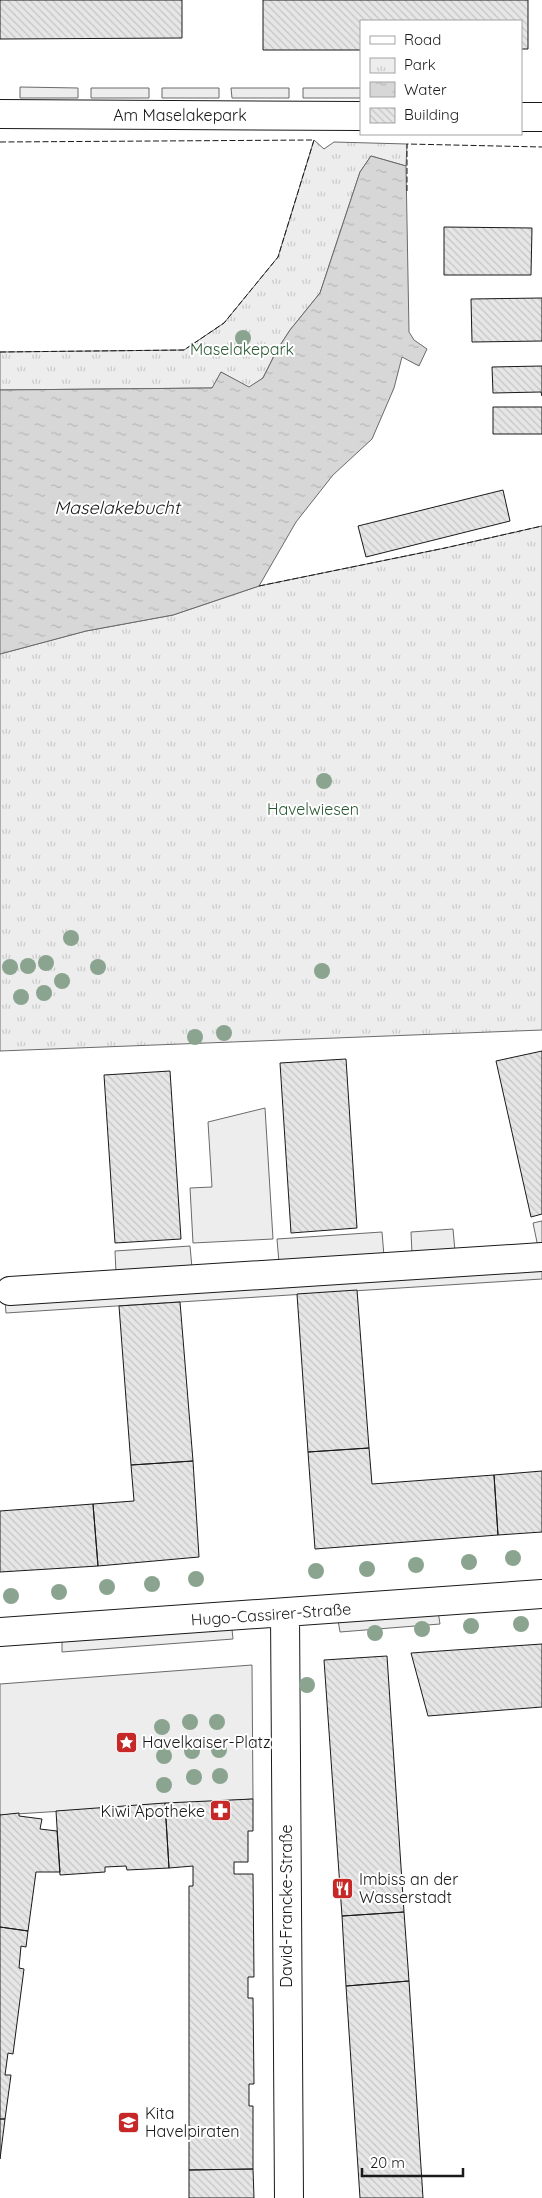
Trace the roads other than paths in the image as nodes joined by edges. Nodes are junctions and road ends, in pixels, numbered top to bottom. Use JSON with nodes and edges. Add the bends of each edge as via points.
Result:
{"nodes":[{"id":1,"x":0,"y":114,"type":"edge"},
{"id":2,"x":360,"y":116,"type":"edge"},
{"id":3,"x":522,"y":117,"type":"edge"},
{"id":4,"x":542,"y":117,"type":"edge"},
{"id":5,"x":542,"y":1257,"type":"edge"},
{"id":6,"x":10,"y":1291,"type":"dead end"},
{"id":7,"x":542,"y":1594,"type":"edge"},
{"id":8,"x":285,"y":1614,"type":"junction"},
{"id":9,"x":0,"y":1632,"type":"edge"},
{"id":10,"x":289,"y":2198,"type":"edge"}],
"edges":[{"from":1,"to":2,"type":"street","name":"Am Maselakepark"},
{"from":3,"to":4,"type":"street"},
{"from":5,"to":6,"type":"street"},
{"from":7,"to":8,"type":"street","name":"Hugo-Cassirer-Straße"},
{"from":8,"to":9,"type":"street","name":"Hugo-Cassirer-Straße"},
{"from":8,"to":10,"type":"street","name":"David-Francke-Straße"}]}
